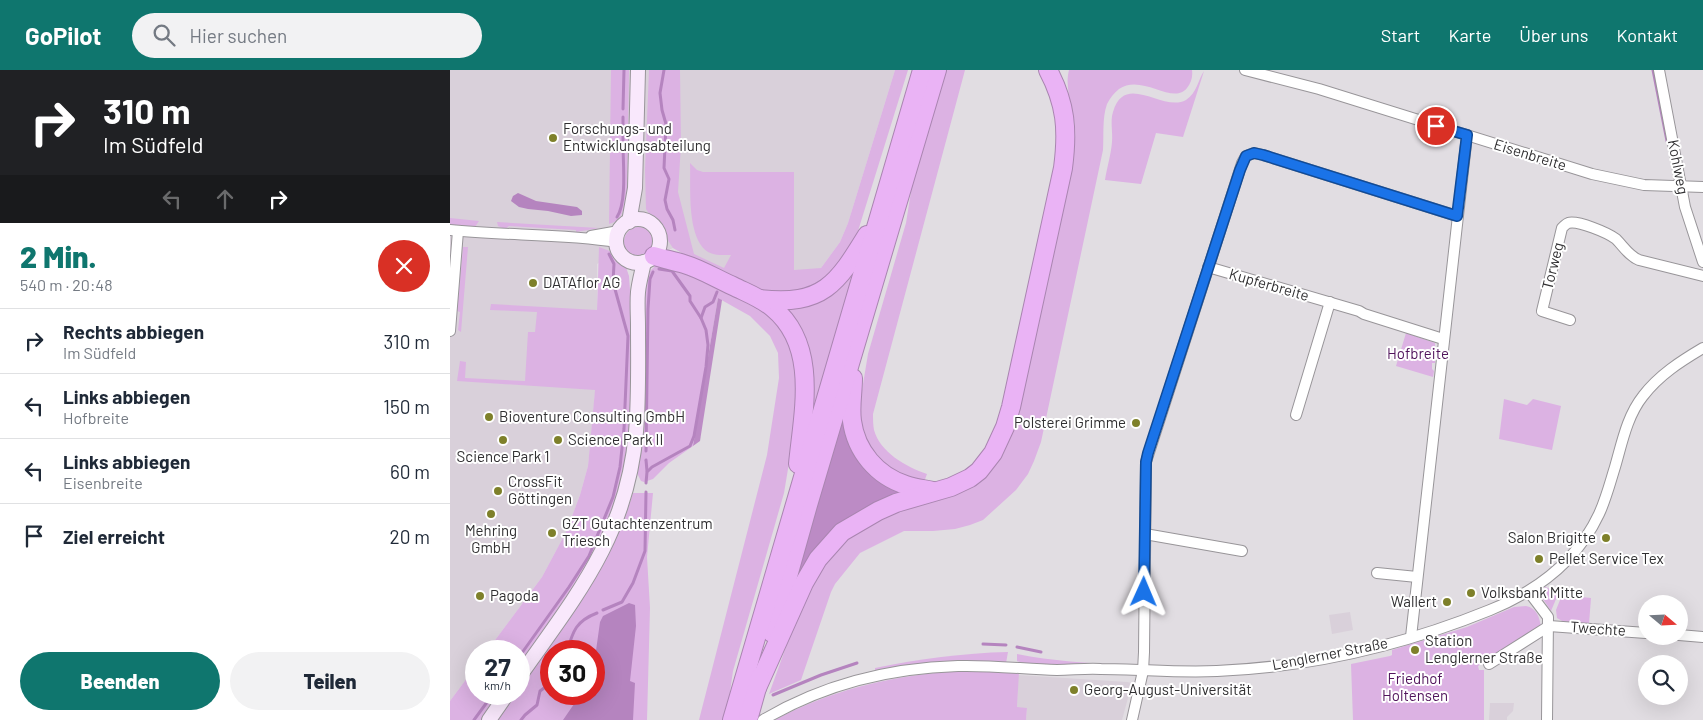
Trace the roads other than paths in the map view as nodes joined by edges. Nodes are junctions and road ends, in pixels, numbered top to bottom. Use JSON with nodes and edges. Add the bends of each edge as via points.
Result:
{"nodes":[{"id":1,"x":638,"y":70,"type":"edge"},
{"id":2,"x":922,"y":70,"type":"edge"},
{"id":3,"x":937,"y":70,"type":"edge"},
{"id":4,"x":1048,"y":70,"type":"edge"},
{"id":5,"x":1245,"y":70,"type":"edge"},
{"id":6,"x":1659,"y":70,"type":"edge"},
{"id":7,"x":1467,"y":135,"type":"junction"},
{"id":8,"x":1681,"y":186,"type":"junction"},
{"id":9,"x":1703,"y":186,"type":"edge"},
{"id":10,"x":635,"y":188,"type":"junction"},
{"id":11,"x":880,"y":213,"type":"junction"},
{"id":12,"x":1457,"y":216,"type":"junction"},
{"id":13,"x":643,"y":220,"type":"junction"},
{"id":14,"x":454,"y":230,"type":"edge"},
{"id":15,"x":622,"y":232,"type":"junction"},
{"id":16,"x":648,"y":256,"type":"junction"},
{"id":17,"x":1703,"y":262,"type":"edge"},
{"id":18,"x":1208,"y":267,"type":"junction"},
{"id":19,"x":1703,"y":276,"type":"edge"},
{"id":20,"x":760,"y":299,"type":"junction"},
{"id":21,"x":1330,"y":302,"type":"junction"},
{"id":22,"x":1570,"y":320,"type":"dead end"},
{"id":23,"x":450,"y":330,"type":"edge"},
{"id":24,"x":1443,"y":340,"type":"junction"},
{"id":25,"x":1703,"y":348,"type":"edge"},
{"id":26,"x":854,"y":351,"type":"junction"},
{"id":27,"x":1296,"y":415,"type":"dead end"},
{"id":28,"x":933,"y":491,"type":"junction"},
{"id":29,"x":794,"y":504,"type":"junction"},
{"id":30,"x":1145,"y":534,"type":"junction"},
{"id":31,"x":1242,"y":550,"type":"dead end"},
{"id":32,"x":1377,"y":573,"type":"dead end"},
{"id":33,"x":1417,"y":577,"type":"junction"},
{"id":34,"x":1529,"y":592,"type":"junction"},
{"id":35,"x":1549,"y":626,"type":"junction"},
{"id":36,"x":1638,"y":632,"type":"edge"},
{"id":37,"x":1688,"y":636,"type":"edge"},
{"id":38,"x":1411,"y":637,"type":"junction"},
{"id":39,"x":1703,"y":637,"type":"edge"},
{"id":40,"x":530,"y":661,"type":"edge"},
{"id":41,"x":1489,"y":664,"type":"dead end"},
{"id":42,"x":1143,"y":671,"type":"junction"},
{"id":43,"x":756,"y":688,"type":"junction"},
{"id":44,"x":499,"y":705,"type":"edge"},
{"id":45,"x":488,"y":720,"type":"edge"},
{"id":46,"x":732,"y":720,"type":"edge"},
{"id":47,"x":748,"y":720,"type":"edge"},
{"id":48,"x":763,"y":720,"type":"edge"},
{"id":49,"x":1132,"y":720,"type":"edge"},
{"id":50,"x":1546,"y":720,"type":"edge"}],
"edges":[{"from":1,"to":10,"type":"street"},
{"from":2,"to":11,"type":"highway"},
{"from":3,"to":26,"type":"highway"},
{"from":4,"to":28,"type":"highway","via":[[1061,100],[1066,146],[1011,408],[994,453],[983,466],[962,483]]},
{"from":5,"to":7,"type":"street","name":"Eisenbreite","via":[[1319,89]]},
{"from":6,"to":8,"type":"street","name":"Kohlweg"},
{"from":7,"to":8,"type":"street","name":"Eisenbreite","via":[[1621,181]]},
{"from":7,"to":12,"type":"street"},
{"from":8,"to":9,"type":"street","name":"Eisenbreite"},
{"from":8,"to":17,"type":"street","name":"Kohlweg"},
{"from":10,"to":13,"type":"street"},
{"from":10,"to":15,"type":"street"},
{"from":11,"to":20,"type":"highway","via":[[843,273],[826,288],[799,300]]},
{"from":11,"to":29,"type":"highway"},
{"from":12,"to":18,"type":"street","via":[[1263,155],[1249,154],[1242,163]]},
{"from":12,"to":24,"type":"street"},
{"from":13,"to":15,"type":"street"},
{"from":13,"to":16,"type":"street","via":[[650,223],[660,236]]},
{"from":14,"to":15,"type":"street","via":[[585,237]]},
{"from":14,"to":23,"type":"street"},
{"from":15,"to":16,"type":"street","via":[[621,255]]},
{"from":16,"to":20,"type":"highway","via":[[686,264]]},
{"from":16,"to":40,"type":"street","via":[[638,291],[636,431],[624,500],[592,572]]},
{"from":18,"to":21,"type":"street","name":"Kupferbreite"},
{"from":18,"to":30,"type":"street","via":[[1148,453]]},
{"from":19,"to":22,"type":"street","name":"Torweg","via":[[1633,258],[1608,234],[1575,222],[1568,223],[1562,228],[1542,312]]},
{"from":20,"to":29,"type":"highway","via":[[787,322],[802,356],[804,398]]},
{"from":21,"to":24,"type":"street","name":"Kupferbreite"},
{"from":21,"to":27,"type":"street","name":"Kupferbreite"},
{"from":24,"to":33,"type":"street"},
{"from":25,"to":34,"type":"street","name":"Lenglerner Straße","via":[[1667,371],[1642,396],[1630,420],[1604,502],[1591,529],[1566,562]]},
{"from":26,"to":28,"type":"highway","via":[[852,420],[858,444],[867,459],[891,479]]},
{"from":26,"to":43,"type":"highway"},
{"from":28,"to":43,"type":"highway","via":[[878,511],[842,532],[818,559],[804,583]]},
{"from":29,"to":46,"type":"highway"},
{"from":30,"to":31,"type":"street"},
{"from":30,"to":42,"type":"street"},
{"from":32,"to":33,"type":"street"},
{"from":33,"to":38,"type":"street"},
{"from":34,"to":35,"type":"street","via":[[1548,617]]},
{"from":34,"to":38,"type":"street","name":"Lenglerner Straße","via":[[1491,610]]},
{"from":35,"to":36,"type":"street","name":"Twechte"},
{"from":35,"to":41,"type":"street"},
{"from":35,"to":50,"type":"street"},
{"from":37,"to":39,"type":"street"},
{"from":38,"to":42,"type":"street","name":"Lenglerner Straße","via":[[1340,655],[1256,668]]},
{"from":42,"to":48,"type":"street","name":"Lenglerner Straße","via":[[961,666],[908,670],[834,687]]},
{"from":42,"to":49,"type":"street"},
{"from":43,"to":47,"type":"highway"},
{"from":44,"to":45,"type":"street"}]}
